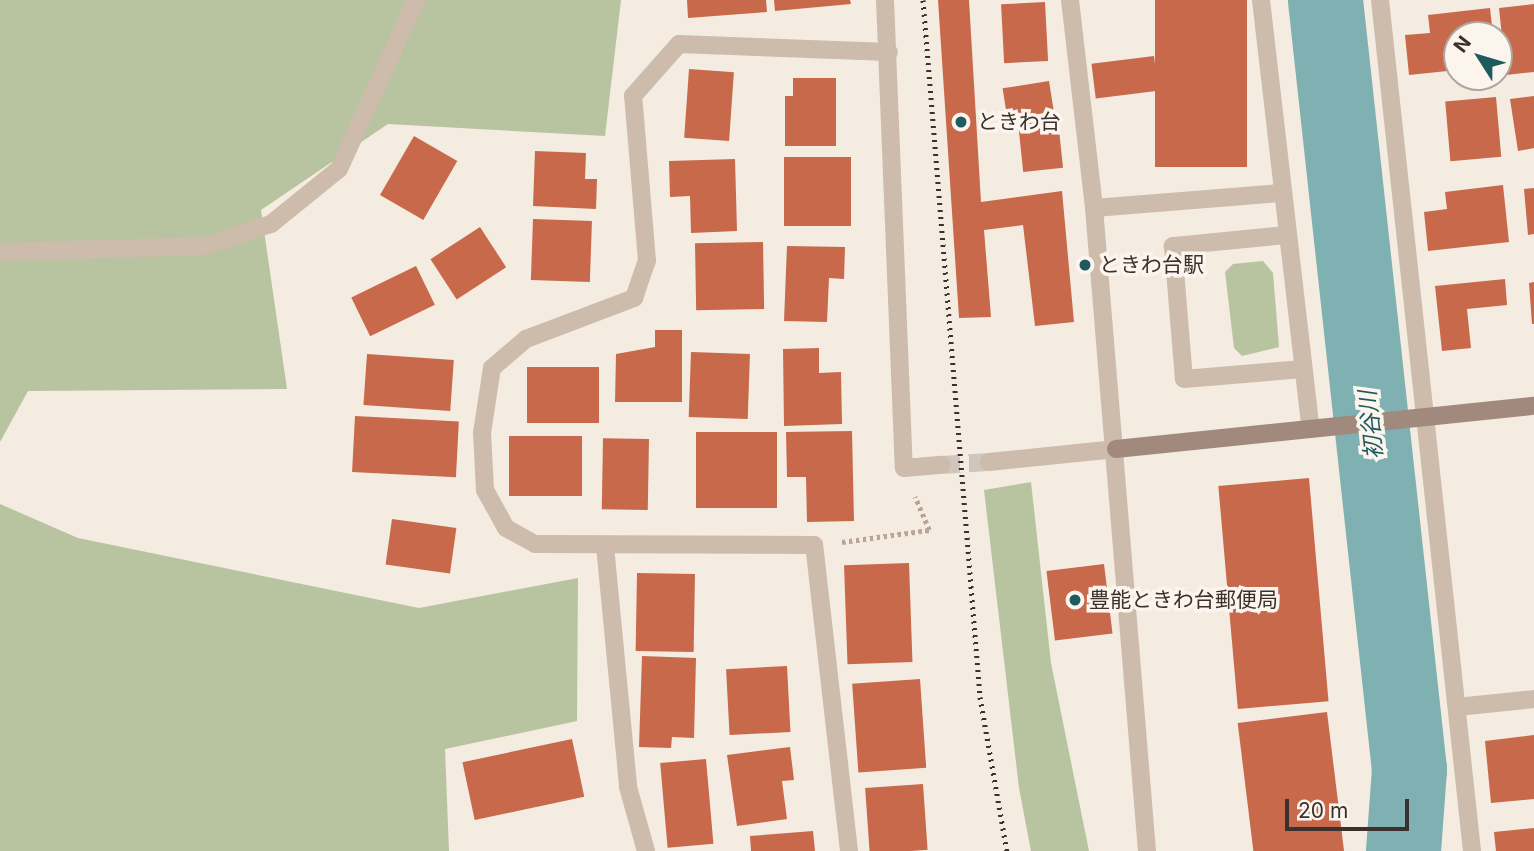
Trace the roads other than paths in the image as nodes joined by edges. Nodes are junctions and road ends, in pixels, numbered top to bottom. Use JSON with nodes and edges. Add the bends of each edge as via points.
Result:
{"nodes":[{"id":1,"x":415,"y":0,"type":"edge"},
{"id":2,"x":885,"y":0,"type":"edge"},
{"id":3,"x":1070,"y":0,"type":"edge"},
{"id":4,"x":1261,"y":0,"type":"edge"},
{"id":5,"x":1380,"y":0,"type":"edge"},
{"id":6,"x":889,"y":52,"type":"junction"},
{"id":7,"x":1280,"y":192,"type":"junction"},
{"id":8,"x":1094,"y":208,"type":"junction"},
{"id":9,"x":1286,"y":235,"type":"junction"},
{"id":10,"x":0,"y":252,"type":"edge"},
{"id":11,"x":1303,"y":369,"type":"junction"},
{"id":12,"x":1534,"y":406,"type":"edge"},
{"id":13,"x":1423,"y":418,"type":"junction"},
{"id":14,"x":1311,"y":429,"type":"junction"},
{"id":15,"x":1116,"y":449,"type":"junction"},
{"id":16,"x":989,"y":461,"type":"tunnel mouth"},
{"id":17,"x":943,"y":465,"type":"tunnel mouth"},
{"id":18,"x":605,"y":546,"type":"junction"},
{"id":19,"x":1534,"y":699,"type":"edge"},
{"id":20,"x":1457,"y":707,"type":"junction"},
{"id":21,"x":646,"y":851,"type":"edge"},
{"id":22,"x":849,"y":851,"type":"edge"},
{"id":23,"x":1147,"y":851,"type":"edge"},
{"id":24,"x":1472,"y":851,"type":"edge"}],
"edges":[{"from":1,"to":10,"type":"street","via":[[339,169],[271,224],[204,246]]},
{"from":2,"to":6,"type":"street"},
{"from":3,"to":8,"type":"street"},
{"from":4,"to":7,"type":"street"},
{"from":5,"to":13,"type":"street"},
{"from":6,"to":17,"type":"street","via":[[904,468]]},
{"from":6,"to":18,"type":"street","via":[[680,44],[633,96],[647,261],[634,298],[526,339],[492,368],[482,433],[485,490],[506,528],[535,544]]},
{"from":7,"to":8,"type":"street"},
{"from":7,"to":9,"type":"street"},
{"from":8,"to":15,"type":"street"},
{"from":9,"to":11,"type":"street"},
{"from":9,"to":11,"type":"street","via":[[1173,246],[1184,379]]},
{"from":11,"to":14,"type":"street"},
{"from":12,"to":13,"type":"street"},
{"from":13,"to":14,"type":"street"},
{"from":13,"to":20,"type":"street"},
{"from":14,"to":15,"type":"street"},
{"from":15,"to":16,"type":"street"},
{"from":15,"to":23,"type":"street"},
{"from":18,"to":21,"type":"street","via":[[628,787]]},
{"from":18,"to":22,"type":"street","via":[[814,545]]},
{"from":19,"to":20,"type":"street"},
{"from":20,"to":24,"type":"street"}]}
